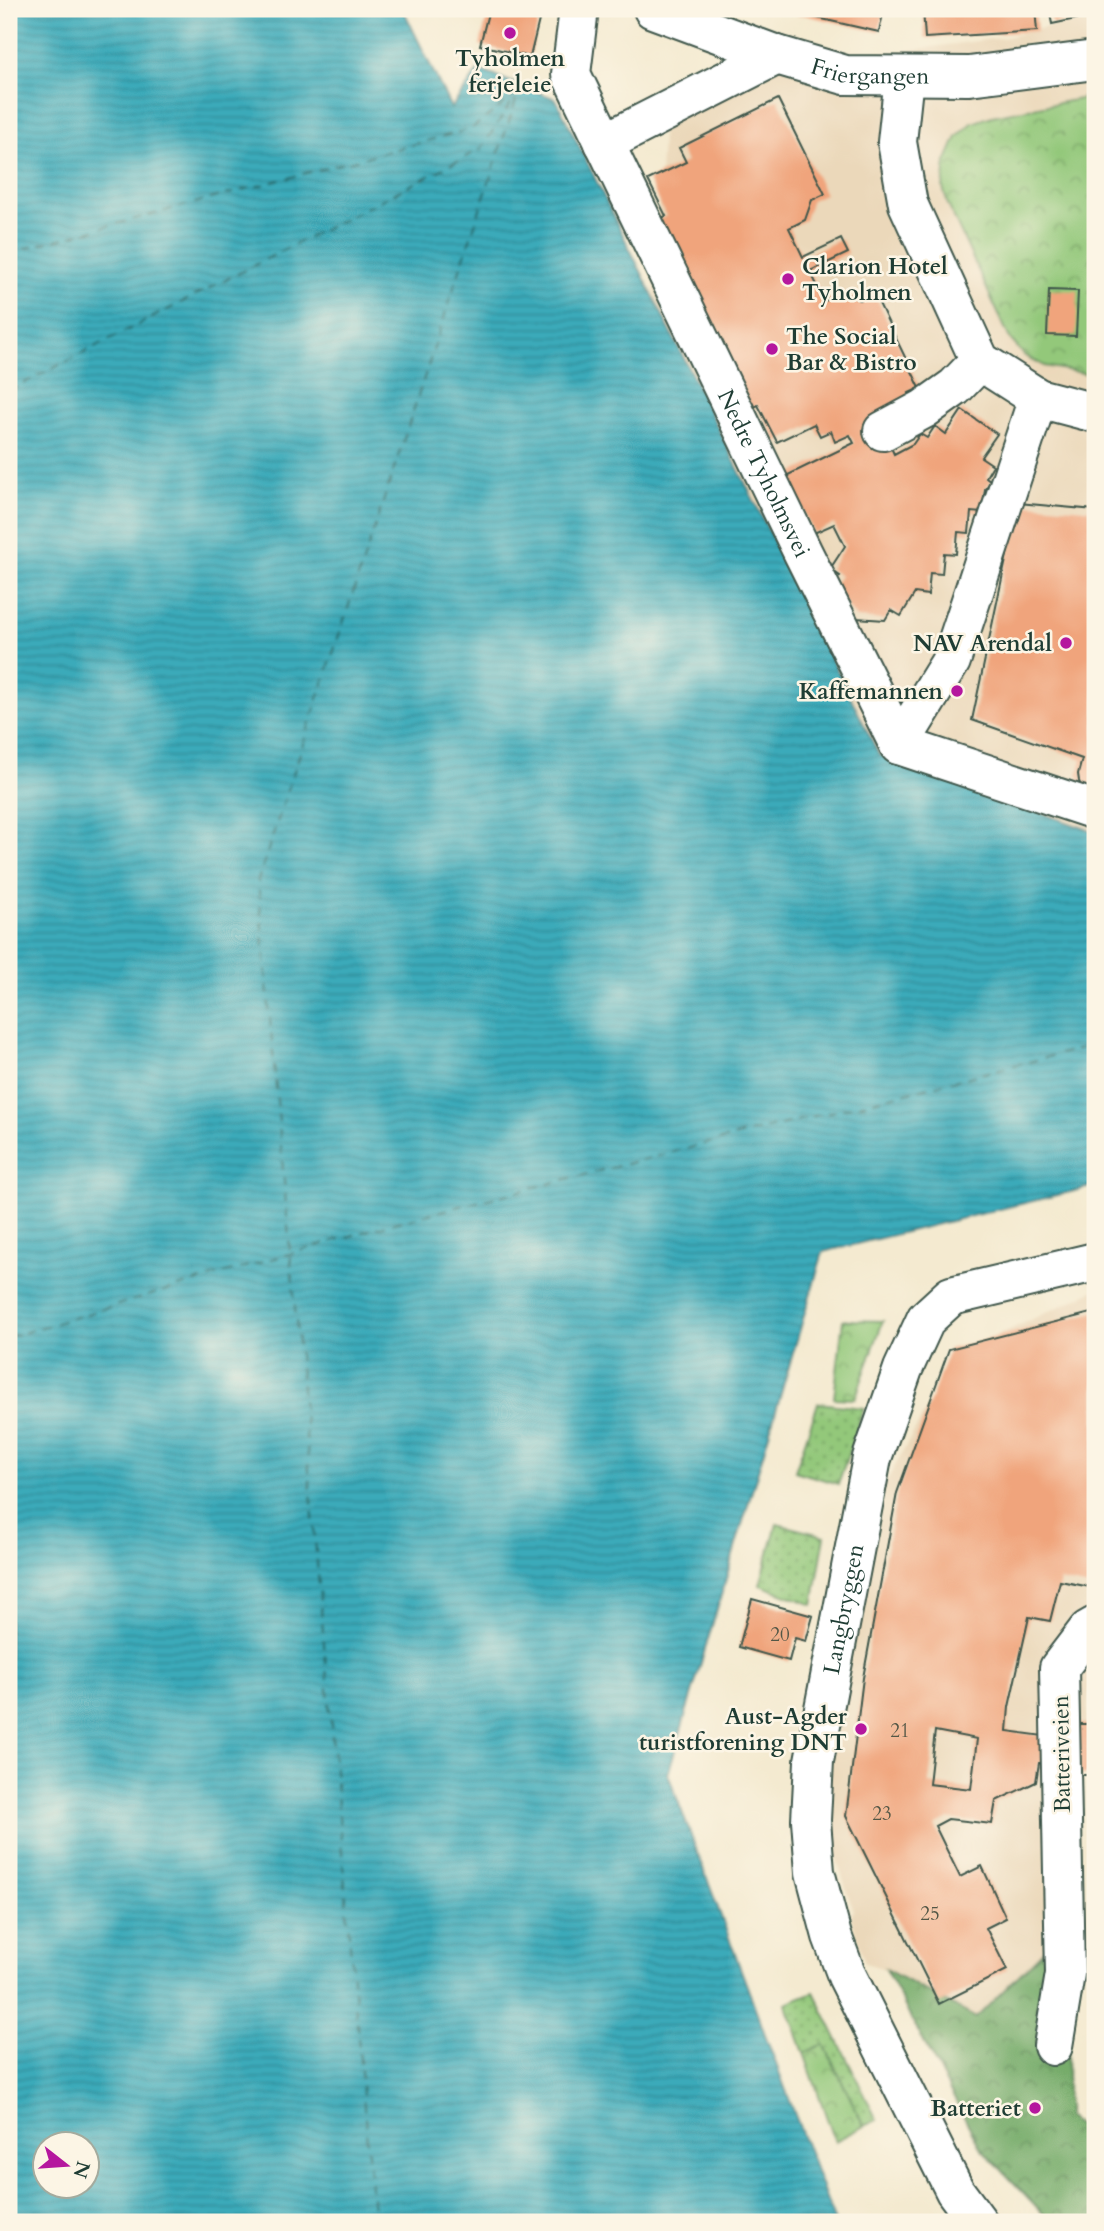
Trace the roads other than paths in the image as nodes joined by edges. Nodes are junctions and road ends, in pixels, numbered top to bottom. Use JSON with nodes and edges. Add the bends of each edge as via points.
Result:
{"nodes":[{"id":1,"x":579,"y":9,"type":"edge"},
{"id":2,"x":653,"y":9,"type":"edge"},
{"id":3,"x":778,"y":55,"type":"junction"},
{"id":4,"x":1095,"y":60,"type":"edge"},
{"id":5,"x":904,"y":77,"type":"junction"},
{"id":6,"x":604,"y":143,"type":"junction"},
{"id":7,"x":980,"y":361,"type":"junction"},
{"id":8,"x":1038,"y":398,"type":"junction"},
{"id":9,"x":1095,"y":413,"type":"edge"},
{"id":10,"x":883,"y":431,"type":"dead end"},
{"id":11,"x":899,"y":745,"type":"junction"},
{"id":12,"x":1095,"y":810,"type":"edge"},
{"id":13,"x":1095,"y":1262,"type":"edge"},
{"id":14,"x":1095,"y":1626,"type":"edge"},
{"id":15,"x":1080,"y":1896,"type":"edge"},
{"id":16,"x":1053,"y":2046,"type":"dead end"},
{"id":17,"x":978,"y":2222,"type":"edge"}],
"edges":[{"from":1,"to":6,"type":"street","name":"Nedre Tyholmsvei","via":[[571,74]]},
{"from":2,"to":3,"type":"street","name":"Friergangen"},
{"from":3,"to":5,"type":"street","name":"Friergangen","via":[[845,75]]},
{"from":3,"to":6,"type":"street"},
{"from":4,"to":5,"type":"street","name":"Friergangen","via":[[968,76]]},
{"from":5,"to":7,"type":"street","via":[[897,142],[908,204]]},
{"from":6,"to":11,"type":"street","name":"Nedre Tyholmsvei"},
{"from":7,"to":8,"type":"street"},
{"from":7,"to":10,"type":"street","via":[[956,387]]},
{"from":8,"to":9,"type":"street"},
{"from":8,"to":11,"type":"street","via":[[951,661]]},
{"from":11,"to":12,"type":"street"},
{"from":13,"to":17,"type":"street","name":"Langbryggen","via":[[951,1296],[926,1319],[902,1369],[872,1458],[814,1761],[811,1820],[815,1872],[832,1936],[847,1976],[954,2190]]},
{"from":14,"to":15,"type":"street","name":"Batteriveien","via":[[1059,1668]]},
{"from":15,"to":16,"type":"street","name":"Batteriveien"}]}
